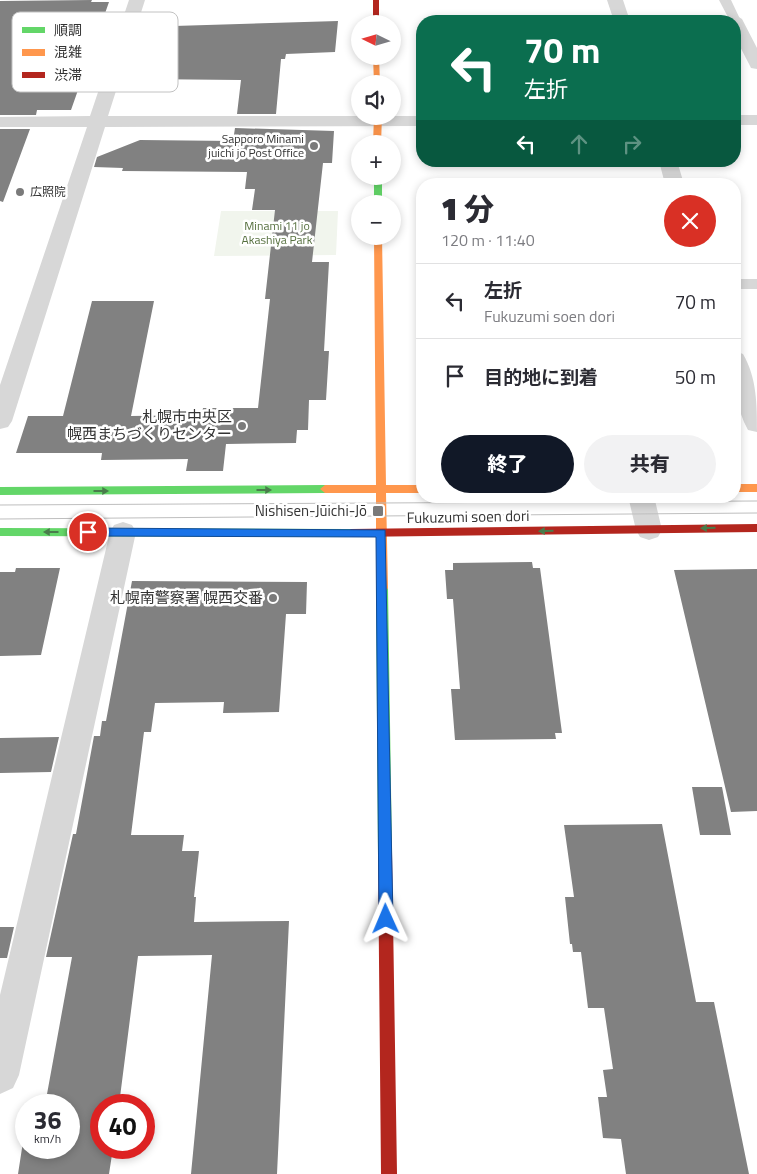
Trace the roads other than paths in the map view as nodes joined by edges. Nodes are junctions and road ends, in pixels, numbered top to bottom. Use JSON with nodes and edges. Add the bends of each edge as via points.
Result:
{"nodes":[{"id":1,"x":137,"y":0,"type":"edge"},
{"id":2,"x":376,"y":0,"type":"edge"},
{"id":3,"x":615,"y":0,"type":"edge"},
{"id":4,"x":725,"y":0,"type":"edge"},
{"id":5,"x":133,"y":12,"type":"edge"},
{"id":6,"x":376,"y":15,"type":"edge"},
{"id":7,"x":620,"y":15,"type":"edge"},
{"id":8,"x":732,"y":15,"type":"edge"},
{"id":9,"x":741,"y":33,"type":"edge"},
{"id":10,"x":757,"y":64,"type":"edge"},
{"id":11,"x":108,"y":92,"type":"edge"},
{"id":12,"x":351,"y":118,"type":"edge"},
{"id":13,"x":401,"y":119,"type":"edge"},
{"id":14,"x":416,"y":120,"type":"edge"},
{"id":15,"x":741,"y":120,"type":"edge"},
{"id":16,"x":757,"y":120,"type":"edge"},
{"id":17,"x":0,"y":122,"type":"edge"},
{"id":18,"x":99,"y":122,"type":"junction"},
{"id":19,"x":378,"y":245,"type":"edge"},
{"id":20,"x":741,"y":284,"type":"edge"},
{"id":21,"x":757,"y":284,"type":"edge"},
{"id":22,"x":741,"y":377,"type":"edge"},
{"id":23,"x":0,"y":422,"type":"edge"},
{"id":24,"x":757,"y":424,"type":"edge"},
{"id":25,"x":741,"y":488,"type":"edge"},
{"id":26,"x":757,"y":488,"type":"edge"},
{"id":27,"x":381,"y":489,"type":"junction"},
{"id":28,"x":416,"y":489,"type":"edge"},
{"id":29,"x":0,"y":491,"type":"edge"},
{"id":30,"x":643,"y":503,"type":"edge"},
{"id":31,"x":757,"y":528,"type":"edge"},
{"id":32,"x":649,"y":530,"type":"junction"},
{"id":33,"x":0,"y":532,"type":"edge"},
{"id":34,"x":123,"y":532,"type":"junction"},
{"id":35,"x":382,"y":533,"type":"junction"},
{"id":36,"x":0,"y":1075,"type":"edge"},
{"id":37,"x":389,"y":1174,"type":"edge"}],
"edges":[{"from":1,"to":5,"type":"street"},
{"from":2,"to":6,"type":"street"},
{"from":3,"to":7,"type":"street"},
{"from":4,"to":8,"type":"lane"},
{"from":9,"to":10,"type":"street"},
{"from":11,"to":18,"type":"street"},
{"from":12,"to":18,"type":"street"},
{"from":13,"to":14,"type":"street"},
{"from":15,"to":16,"type":"street"},
{"from":17,"to":18,"type":"street"},
{"from":18,"to":23,"type":"street"},
{"from":19,"to":27,"type":"street"},
{"from":20,"to":21,"type":"lane"},
{"from":22,"to":24,"type":"street"},
{"from":25,"to":26,"type":"street"},
{"from":27,"to":28,"type":"street","name":"Fukuzumi soen dori"},
{"from":29,"to":27,"type":"street","name":"Fukuzumi soen dori","one_way":true},
{"from":27,"to":35,"type":"street"},
{"from":30,"to":32,"type":"street"},
{"from":31,"to":32,"type":"street","name":"Fukuzumi soen dori","one_way":true},
{"from":32,"to":35,"type":"street","name":"Fukuzumi soen dori","one_way":true},
{"from":34,"to":33,"type":"street","name":"Fukuzumi soen dori","one_way":true},
{"from":34,"to":35,"type":"street","name":"Fukuzumi soen dori"},
{"from":34,"to":36,"type":"street"},
{"from":35,"to":37,"type":"street"}]}
